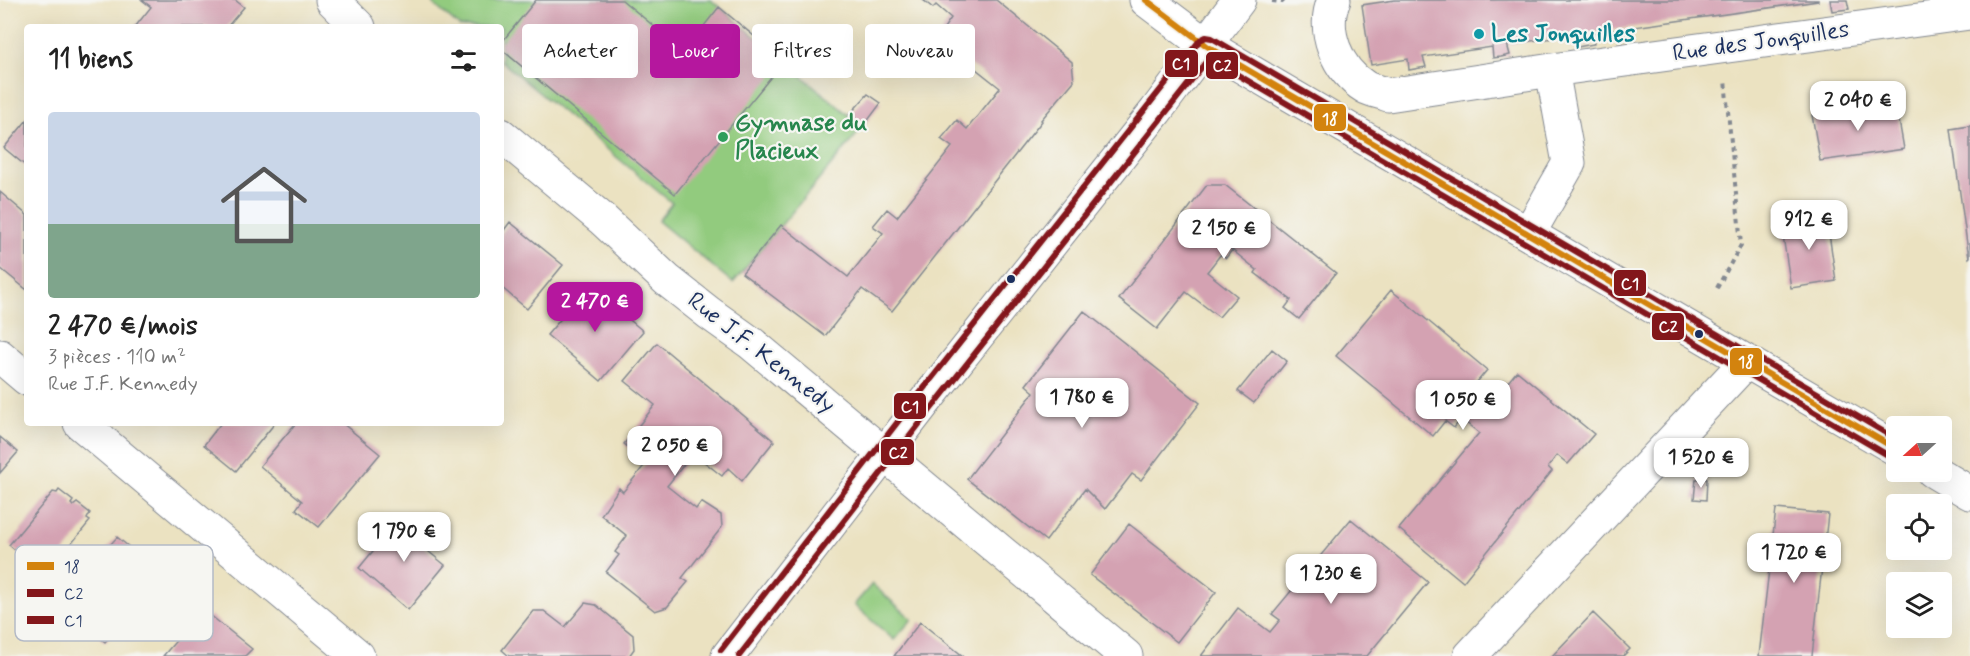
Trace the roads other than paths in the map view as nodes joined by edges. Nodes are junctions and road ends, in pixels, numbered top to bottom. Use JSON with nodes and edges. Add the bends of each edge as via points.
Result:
{"nodes":[{"id":1,"x":332,"y":0,"type":"edge"},
{"id":2,"x":1146,"y":0,"type":"edge"},
{"id":3,"x":1239,"y":0,"type":"edge"},
{"id":4,"x":1334,"y":0,"type":"edge"},
{"id":5,"x":1970,"y":13,"type":"edge"},
{"id":6,"x":356,"y":24,"type":"edge"},
{"id":7,"x":1207,"y":46,"type":"junction"},
{"id":8,"x":1552,"y":70,"type":"junction"},
{"id":9,"x":504,"y":137,"type":"edge"},
{"id":10,"x":1529,"y":233,"type":"junction"},
{"id":11,"x":0,"y":356,"type":"edge"},
{"id":12,"x":1746,"y":362,"type":"junction"},
{"id":13,"x":24,"y":376,"type":"edge"},
{"id":14,"x":84,"y":426,"type":"edge"},
{"id":15,"x":1886,"y":443,"type":"edge"},
{"id":16,"x":885,"y":453,"type":"junction"},
{"id":17,"x":1952,"y":482,"type":"edge"},
{"id":18,"x":1970,"y":493,"type":"edge"},
{"id":19,"x":358,"y":656,"type":"edge"},
{"id":20,"x":728,"y":656,"type":"edge"},
{"id":21,"x":1126,"y":656,"type":"edge"},
{"id":22,"x":1470,"y":656,"type":"edge"}],
"edges":[{"from":1,"to":6,"type":"street"},
{"from":2,"to":7,"type":"street"},
{"from":3,"to":7,"type":"street"},
{"from":4,"to":8,"type":"street","name":"Rue des Jonquilles","via":[[1329,30],[1335,51],[1347,72],[1366,87],[1388,95]]},
{"from":5,"to":8,"type":"street","name":"Rue des Jonquilles"},
{"from":7,"to":10,"type":"street"},
{"from":7,"to":16,"type":"street"},
{"from":8,"to":10,"type":"street","via":[[1569,163]]},
{"from":9,"to":16,"type":"street","name":"Rue J.F. Kennedy","via":[[602,219],[667,280]]},
{"from":10,"to":12,"type":"street"},
{"from":11,"to":13,"type":"street"},
{"from":12,"to":15,"type":"street"},
{"from":12,"to":22,"type":"street"},
{"from":14,"to":19,"type":"street"},
{"from":16,"to":20,"type":"street"},
{"from":16,"to":21,"type":"street","name":"Rue J.F. Kennedy"},
{"from":17,"to":18,"type":"street"}]}
